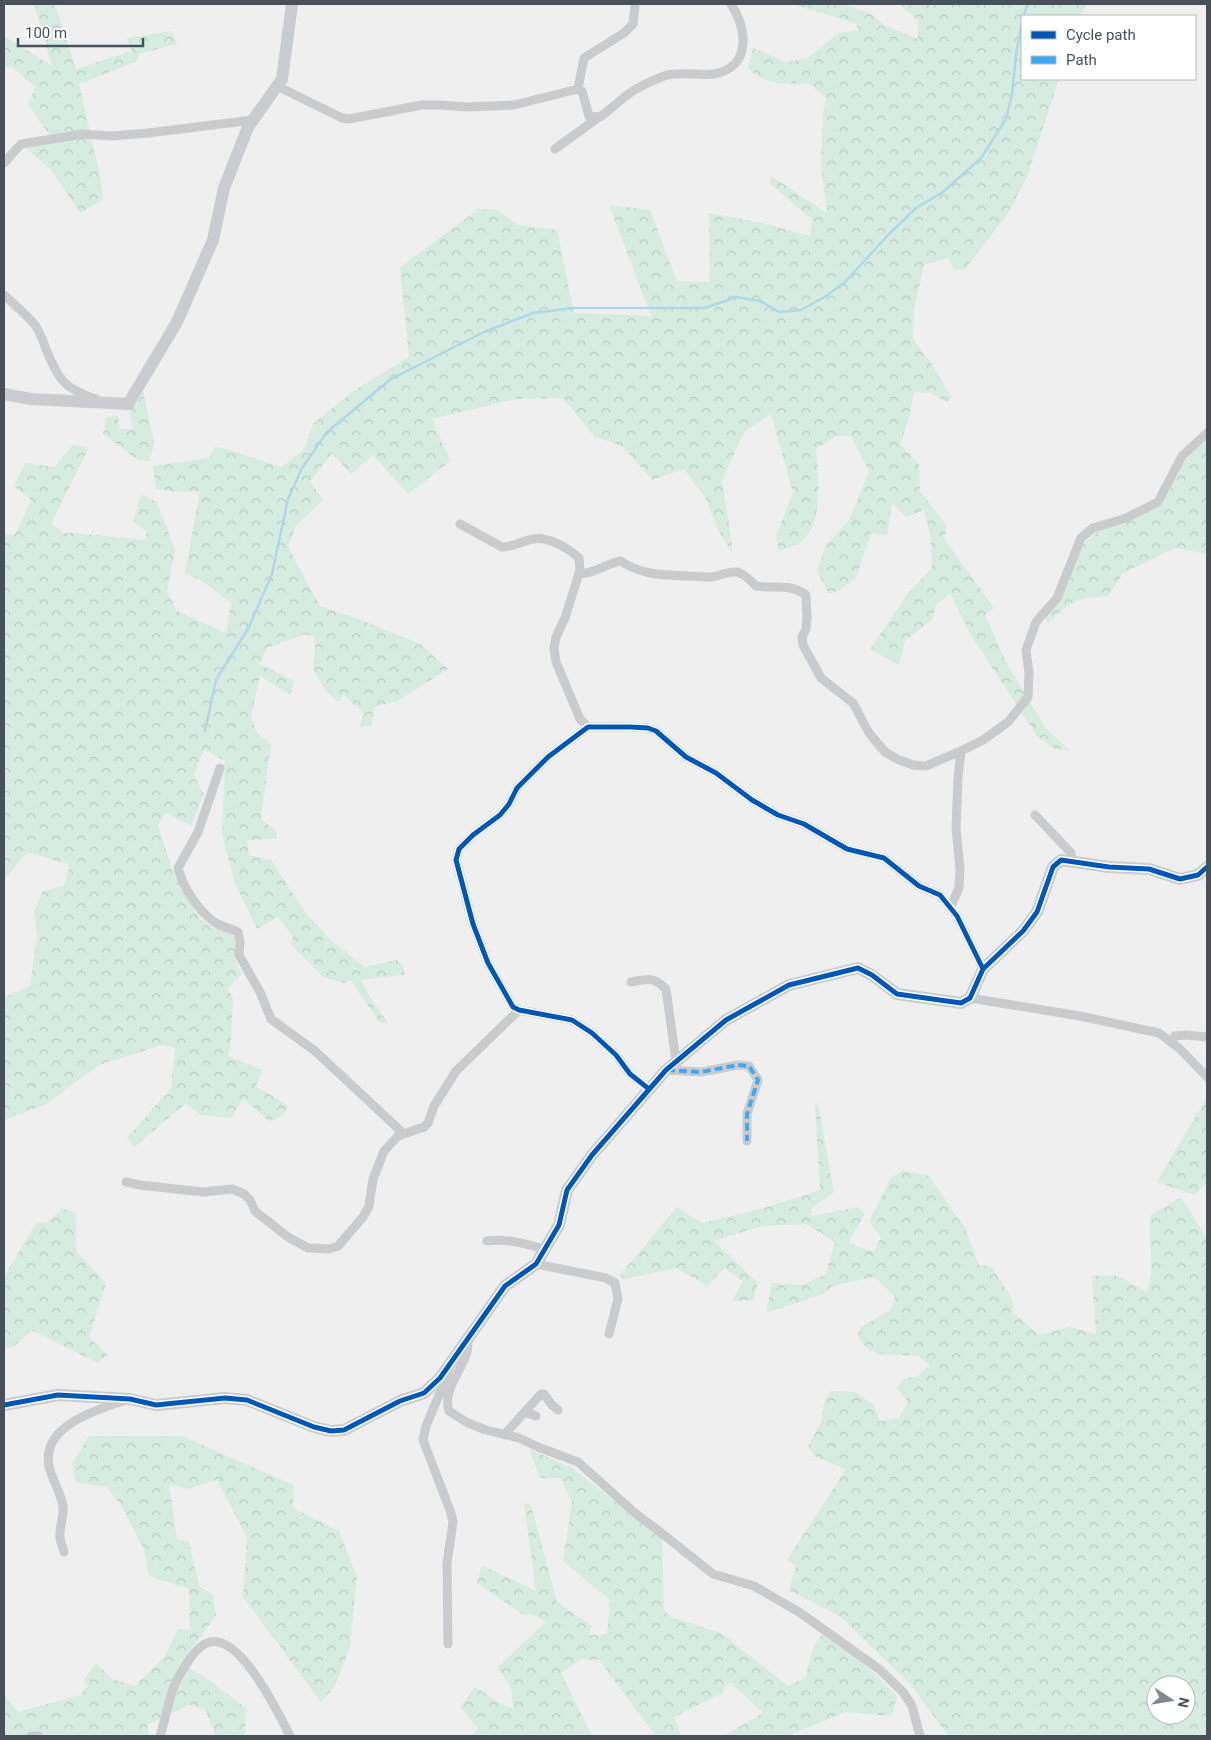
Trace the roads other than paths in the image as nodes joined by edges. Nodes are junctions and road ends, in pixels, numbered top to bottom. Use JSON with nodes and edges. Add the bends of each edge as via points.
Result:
{"nodes":[{"id":1,"x":292,"y":4,"type":"edge"},
{"id":2,"x":731,"y":4,"type":"edge"},
{"id":3,"x":635,"y":6,"type":"dead end"},
{"id":4,"x":277,"y":86,"type":"junction"},
{"id":5,"x":578,"y":89,"type":"junction"},
{"id":6,"x":600,"y":117,"type":"junction"},
{"id":7,"x":253,"y":120,"type":"junction"},
{"id":8,"x":555,"y":149,"type":"dead end"},
{"id":9,"x":4,"y":162,"type":"edge"},
{"id":10,"x":4,"y":295,"type":"edge"},
{"id":11,"x":4,"y":394,"type":"edge"},
{"id":12,"x":106,"y":403,"type":"junction"},
{"id":13,"x":1207,"y":433,"type":"edge"},
{"id":14,"x":460,"y":524,"type":"dead end"},
{"id":15,"x":579,"y":574,"type":"junction"},
{"id":16,"x":588,"y":727,"type":"junction"},
{"id":17,"x":961,"y":751,"type":"junction"},
{"id":18,"x":220,"y":768,"type":"dead end"},
{"id":19,"x":1035,"y":815,"type":"dead end"},
{"id":20,"x":1072,"y":861,"type":"junction"},
{"id":21,"x":1207,"y":867,"type":"edge"},
{"id":22,"x":950,"y":908,"type":"junction"},
{"id":23,"x":983,"y":969,"type":"junction"},
{"id":24,"x":631,"y":982,"type":"dead end"},
{"id":25,"x":970,"y":998,"type":"junction"},
{"id":26,"x":519,"y":1010,"type":"junction"},
{"id":27,"x":1207,"y":1037,"type":"edge"},
{"id":28,"x":1171,"y":1042,"type":"junction"},
{"id":29,"x":676,"y":1061,"type":"junction"},
{"id":30,"x":666,"y":1070,"type":"junction"},
{"id":31,"x":1207,"y":1077,"type":"edge"},
{"id":32,"x":649,"y":1089,"type":"junction"},
{"id":33,"x":404,"y":1134,"type":"junction"},
{"id":34,"x":747,"y":1141,"type":"dead end"},
{"id":35,"x":126,"y":1182,"type":"dead end"},
{"id":36,"x":488,"y":1242,"type":"dead end"},
{"id":37,"x":544,"y":1249,"type":"junction"},
{"id":38,"x":536,"y":1264,"type":"junction"},
{"id":39,"x":609,"y":1334,"type":"dead end"},
{"id":40,"x":468,"y":1337,"type":"junction"},
{"id":41,"x":454,"y":1357,"type":"junction"},
{"id":42,"x":130,"y":1399,"type":"junction"},
{"id":43,"x":4,"y":1406,"type":"edge"},
{"id":44,"x":558,"y":1410,"type":"dead end"},
{"id":45,"x":525,"y":1412,"type":"junction"},
{"id":46,"x":536,"y":1416,"type":"dead end"},
{"id":47,"x":504,"y":1434,"type":"junction"},
{"id":48,"x":64,"y":1552,"type":"dead end"},
{"id":49,"x":448,"y":1644,"type":"dead end"},
{"id":50,"x":31,"y":1736,"type":"edge"},
{"id":51,"x":38,"y":1736,"type":"edge"},
{"id":52,"x":160,"y":1736,"type":"edge"},
{"id":53,"x":290,"y":1736,"type":"edge"},
{"id":54,"x":920,"y":1736,"type":"edge"}],
"edges":[{"from":1,"to":4,"type":"street","via":[[282,79]]},
{"from":2,"to":6,"type":"street","via":[[744,39],[737,62],[713,74],[667,76],[633,91]]},
{"from":3,"to":5,"type":"street","via":[[633,24],[584,58]]},
{"from":4,"to":5,"type":"street","via":[[349,119],[422,105],[514,105]]},
{"from":4,"to":7,"type":"street"},
{"from":5,"to":6,"type":"street","via":[[582,91],[589,116]]},
{"from":6,"to":8,"type":"street"},
{"from":7,"to":9,"type":"street","via":[[148,133],[67,136],[21,144]]},
{"from":7,"to":12,"type":"street","via":[[224,188],[213,240],[178,322],[128,404]]},
{"from":10,"to":12,"type":"street","via":[[34,324],[62,382],[80,394]]},
{"from":11,"to":12,"type":"street","via":[[31,399]]},
{"from":13,"to":17,"type":"street","via":[[1182,456],[1158,502],[1126,518],[1093,528],[1081,538],[1057,598],[1036,622],[1026,650],[1028,697],[1008,722]]},
{"from":14,"to":15,"type":"street","via":[[502,547],[536,538],[554,542],[579,558]]},
{"from":15,"to":16,"type":"street","via":[[554,648],[556,662],[580,719]]},
{"from":15,"to":17,"type":"street","via":[[590,574],[621,561],[639,571],[657,574],[712,577],[738,572],[756,586],[799,589],[806,595],[803,645],[821,678],[853,703],[884,752],[897,760],[926,766]]},
{"from":16,"to":22,"type":"street","via":[[648,728],[656,731],[686,758],[716,773],[752,800],[778,815],[804,824],[848,850],[884,858],[919,886],[940,895]]},
{"from":16,"to":26,"type":"street","via":[[548,757],[517,788],[500,815],[459,849],[456,860],[473,924],[488,963],[513,1007]]},
{"from":17,"to":22,"type":"street","via":[[956,828],[959,888]]},
{"from":18,"to":33,"type":"street","via":[[198,832],[178,868],[181,880],[198,907],[214,922],[238,932],[239,955],[271,1019],[315,1051]]},
{"from":19,"to":20,"type":"street","via":[[1071,853]]},
{"from":20,"to":21,"type":"street","via":[[1149,869],[1180,879],[1198,875]]},
{"from":20,"to":23,"type":"street","via":[[1062,860],[1052,867],[1037,912],[1023,931]]},
{"from":22,"to":23,"type":"street"},
{"from":23,"to":25,"type":"street"},
{"from":24,"to":29,"type":"street","via":[[657,980],[666,989]]},
{"from":25,"to":28,"type":"street","via":[[1080,1016],[1159,1034]]},
{"from":25,"to":29,"type":"street","via":[[961,1003],[897,994],[858,968],[789,984],[726,1020]]},
{"from":26,"to":32,"type":"street","via":[[572,1020],[592,1032],[616,1054],[630,1074]]},
{"from":26,"to":33,"type":"street","via":[[456,1072],[434,1106],[428,1123]]},
{"from":27,"to":28,"type":"street","via":[[1186,1034],[1175,1036]]},
{"from":28,"to":31,"type":"street"},
{"from":29,"to":30,"type":"street"},
{"from":30,"to":32,"type":"street"},
{"from":30,"to":34,"type":"street","via":[[701,1072],[750,1066],[758,1080],[747,1114]]},
{"from":32,"to":37,"type":"street","via":[[592,1155],[567,1190],[559,1225]]},
{"from":33,"to":35,"type":"street","via":[[384,1151],[373,1179],[369,1206],[362,1217],[338,1246],[329,1249],[308,1248],[288,1237],[255,1210],[244,1194],[232,1189],[203,1192]]},
{"from":36,"to":37,"type":"street","via":[[498,1240]]},
{"from":37,"to":38,"type":"street"},
{"from":38,"to":39,"type":"street","via":[[606,1278],[615,1283],[618,1299]]},
{"from":38,"to":40,"type":"street","via":[[505,1286]]},
{"from":40,"to":41,"type":"street"},
{"from":40,"to":47,"type":"street","via":[[467,1351],[448,1393],[447,1406],[449,1411],[468,1423]]},
{"from":41,"to":42,"type":"street","via":[[440,1378],[424,1393],[400,1401],[344,1430],[314,1427],[248,1400],[224,1398],[156,1405]]},
{"from":41,"to":49,"type":"street","via":[[423,1440],[452,1513],[447,1562]]},
{"from":42,"to":43,"type":"street","via":[[58,1395]]},
{"from":42,"to":48,"type":"street","via":[[65,1426],[55,1437],[49,1465],[63,1506],[60,1536]]},
{"from":44,"to":45,"type":"street","via":[[541,1394]]},
{"from":45,"to":46,"type":"street"},
{"from":45,"to":47,"type":"street"},
{"from":47,"to":54,"type":"street","via":[[578,1462],[634,1513],[713,1574],[767,1592],[879,1669],[903,1692],[912,1706]]},
{"from":50,"to":51,"type":"street"},
{"from":52,"to":53,"type":"street","via":[[177,1680],[196,1650],[210,1642],[224,1643],[245,1660]]}]}
